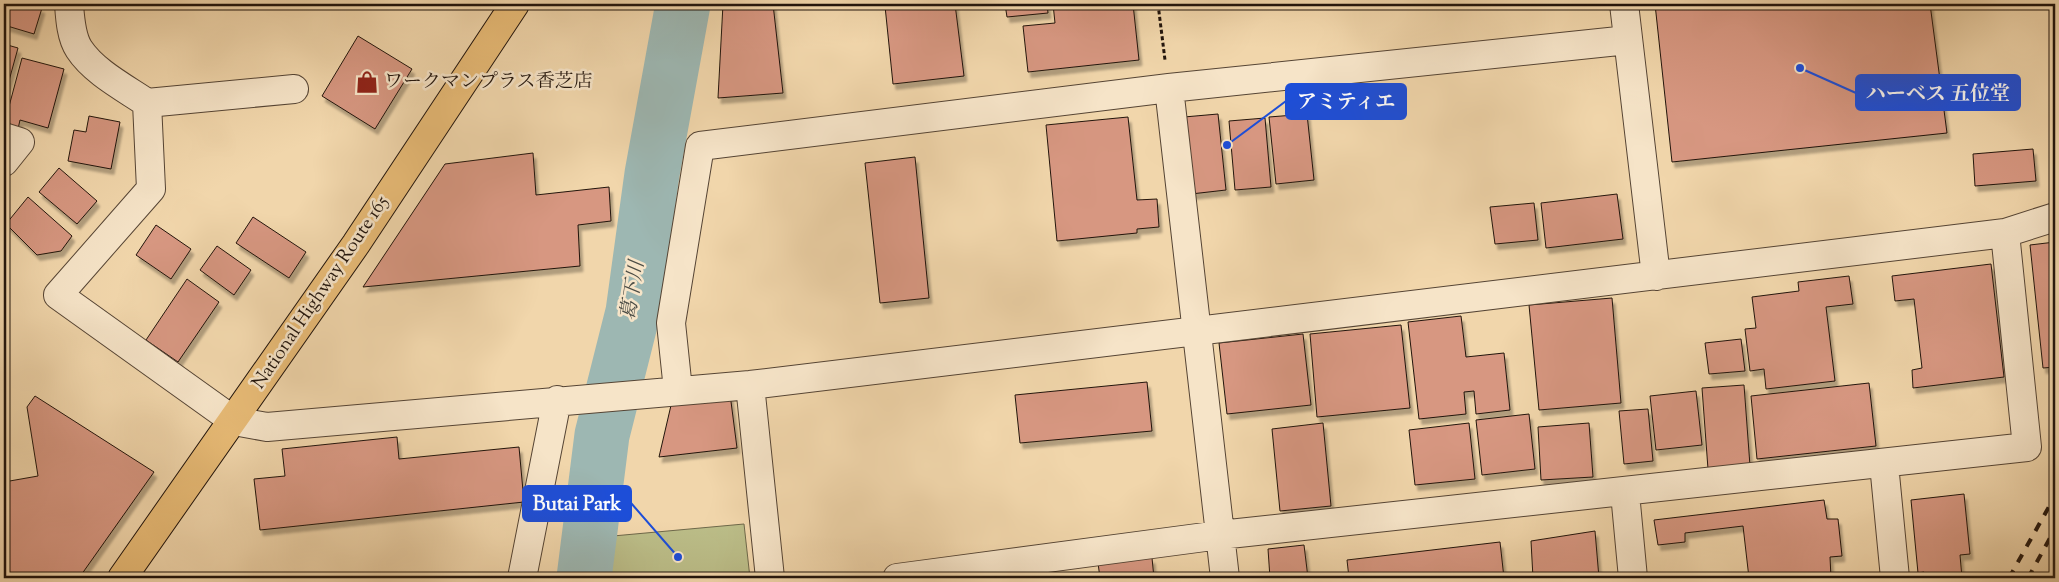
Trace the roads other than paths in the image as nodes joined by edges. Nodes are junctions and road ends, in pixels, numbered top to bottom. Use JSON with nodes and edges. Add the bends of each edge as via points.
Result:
{"nodes":[{"id":1,"x":69,"y":4,"type":"edge"},
{"id":2,"x":515,"y":4,"type":"edge"},
{"id":3,"x":1624,"y":4,"type":"edge"},
{"id":4,"x":1628,"y":40,"type":"junction"},
{"id":5,"x":1169,"y":88,"type":"junction"},
{"id":6,"x":294,"y":89,"type":"dead end"},
{"id":7,"x":147,"y":103,"type":"junction"},
{"id":8,"x":4,"y":137,"type":"edge"},
{"id":9,"x":4,"y":162,"type":"edge"},
{"id":10,"x":2055,"y":217,"type":"edge"},
{"id":11,"x":2005,"y":233,"type":"junction"},
{"id":12,"x":1656,"y":276,"type":"junction"},
{"id":13,"x":1197,"y":330,"type":"junction"},
{"id":14,"x":750,"y":385,"type":"junction"},
{"id":15,"x":678,"y":390,"type":"junction"},
{"id":16,"x":570,"y":399,"type":"junction"},
{"id":17,"x":234,"y":421,"type":"junction"},
{"id":18,"x":1884,"y":464,"type":"junction"},
{"id":19,"x":1625,"y":493,"type":"junction"},
{"id":20,"x":1220,"y":535,"type":"junction"},
{"id":21,"x":122,"y":578,"type":"edge"},
{"id":22,"x":522,"y":578,"type":"edge"},
{"id":23,"x":770,"y":578,"type":"edge"},
{"id":24,"x":897,"y":578,"type":"edge"},
{"id":25,"x":1225,"y":578,"type":"edge"},
{"id":26,"x":1633,"y":578,"type":"edge"},
{"id":27,"x":1896,"y":578,"type":"edge"}],
"edges":[{"from":1,"to":7,"type":"street","via":[[78,49],[97,68]]},
{"from":2,"to":17,"type":"highway","name":"National Highway Route 165"},
{"from":3,"to":4,"type":"street"},
{"from":4,"to":5,"type":"street"},
{"from":4,"to":12,"type":"street"},
{"from":5,"to":13,"type":"street"},
{"from":5,"to":15,"type":"street","via":[[700,146],[671,323]]},
{"from":6,"to":7,"type":"street"},
{"from":7,"to":17,"type":"street","via":[[150,189],[58,295]]},
{"from":8,"to":9,"type":"street","via":[[20,142]]},
{"from":10,"to":11,"type":"street"},
{"from":11,"to":12,"type":"street"},
{"from":11,"to":18,"type":"street","via":[[2027,447]]},
{"from":12,"to":13,"type":"street"},
{"from":13,"to":14,"type":"street"},
{"from":13,"to":20,"type":"street"},
{"from":14,"to":15,"type":"street"},
{"from":14,"to":23,"type":"street"},
{"from":15,"to":16,"type":"street"},
{"from":16,"to":17,"type":"street","via":[[267,427]]},
{"from":16,"to":22,"type":"street"},
{"from":17,"to":21,"type":"highway","name":"National Highway Route 165"},
{"from":18,"to":19,"type":"street"},
{"from":18,"to":27,"type":"street"},
{"from":19,"to":20,"type":"street"},
{"from":19,"to":26,"type":"street"},
{"from":20,"to":24,"type":"street"},
{"from":20,"to":25,"type":"street"}]}
